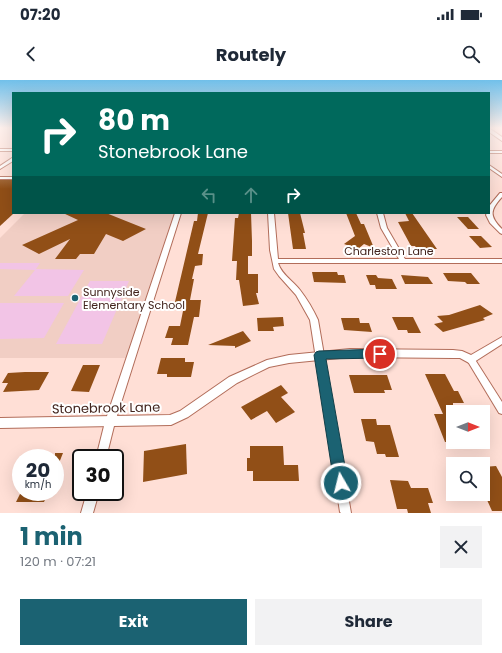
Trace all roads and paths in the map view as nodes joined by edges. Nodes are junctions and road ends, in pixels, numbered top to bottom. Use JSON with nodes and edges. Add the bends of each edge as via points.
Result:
{"nodes":[{"id":1,"x":0,"y":150,"type":"edge"},
{"id":2,"x":12,"y":150,"type":"edge"},
{"id":3,"x":490,"y":152,"type":"edge"},
{"id":4,"x":502,"y":152,"type":"edge"},
{"id":5,"x":12,"y":160,"type":"edge"},
{"id":6,"x":490,"y":167,"type":"edge"},
{"id":7,"x":0,"y":168,"type":"edge"},
{"id":8,"x":502,"y":176,"type":"edge"},
{"id":9,"x":0,"y":178,"type":"edge"},
{"id":10,"x":12,"y":178,"type":"edge"},
{"id":11,"x":502,"y":194,"type":"edge"},
{"id":12,"x":490,"y":212,"type":"edge"},
{"id":13,"x":178,"y":214,"type":"edge"},
{"id":14,"x":271,"y":214,"type":"edge"},
{"id":15,"x":380,"y":214,"type":"edge"},
{"id":16,"x":489,"y":214,"type":"edge"},
{"id":17,"x":502,"y":232,"type":"edge"},
{"id":18,"x":275,"y":261,"type":"junction"},
{"id":19,"x":403,"y":261,"type":"junction"},
{"id":20,"x":502,"y":261,"type":"edge"},
{"id":21,"x":502,"y":340,"type":"edge"},
{"id":22,"x":319,"y":355,"type":"junction"},
{"id":23,"x":471,"y":360,"type":"junction"},
{"id":24,"x":502,"y":410,"type":"edge"},
{"id":25,"x":110,"y":422,"type":"junction"},
{"id":26,"x":0,"y":423,"type":"edge"},
{"id":27,"x":103,"y":449,"type":"edge"},
{"id":28,"x":90,"y":501,"type":"edge"},
{"id":29,"x":346,"y":512,"type":"dead end"},
{"id":30,"x":87,"y":513,"type":"edge"}],
"edges":[{"from":1,"to":2,"type":"street"},
{"from":3,"to":4,"type":"street"},
{"from":5,"to":7,"type":"street"},
{"from":6,"to":8,"type":"street"},
{"from":9,"to":10,"type":"street"},
{"from":11,"to":12,"type":"street"},
{"from":13,"to":25,"type":"street"},
{"from":14,"to":18,"type":"street"},
{"from":15,"to":19,"type":"street","via":[[384,228]]},
{"from":16,"to":17,"type":"street","via":[[492,222]]},
{"from":18,"to":19,"type":"street","name":"Charleston Lane"},
{"from":18,"to":22,"type":"street","via":[[281,275],[296,290],[309,309],[316,329]]},
{"from":19,"to":20,"type":"street","name":"Charleston Lane"},
{"from":21,"to":23,"type":"street"},
{"from":22,"to":23,"type":"street","name":"Stonebrook Lane","via":[[454,354]]},
{"from":22,"to":25,"type":"street","name":"Stonebrook Lane","via":[[267,364],[233,380],[184,414],[171,420]]},
{"from":22,"to":29,"type":"street"},
{"from":23,"to":24,"type":"street"},
{"from":25,"to":26,"type":"street","name":"Stonebrook Lane"},
{"from":25,"to":27,"type":"street"},
{"from":28,"to":30,"type":"street"}]}
